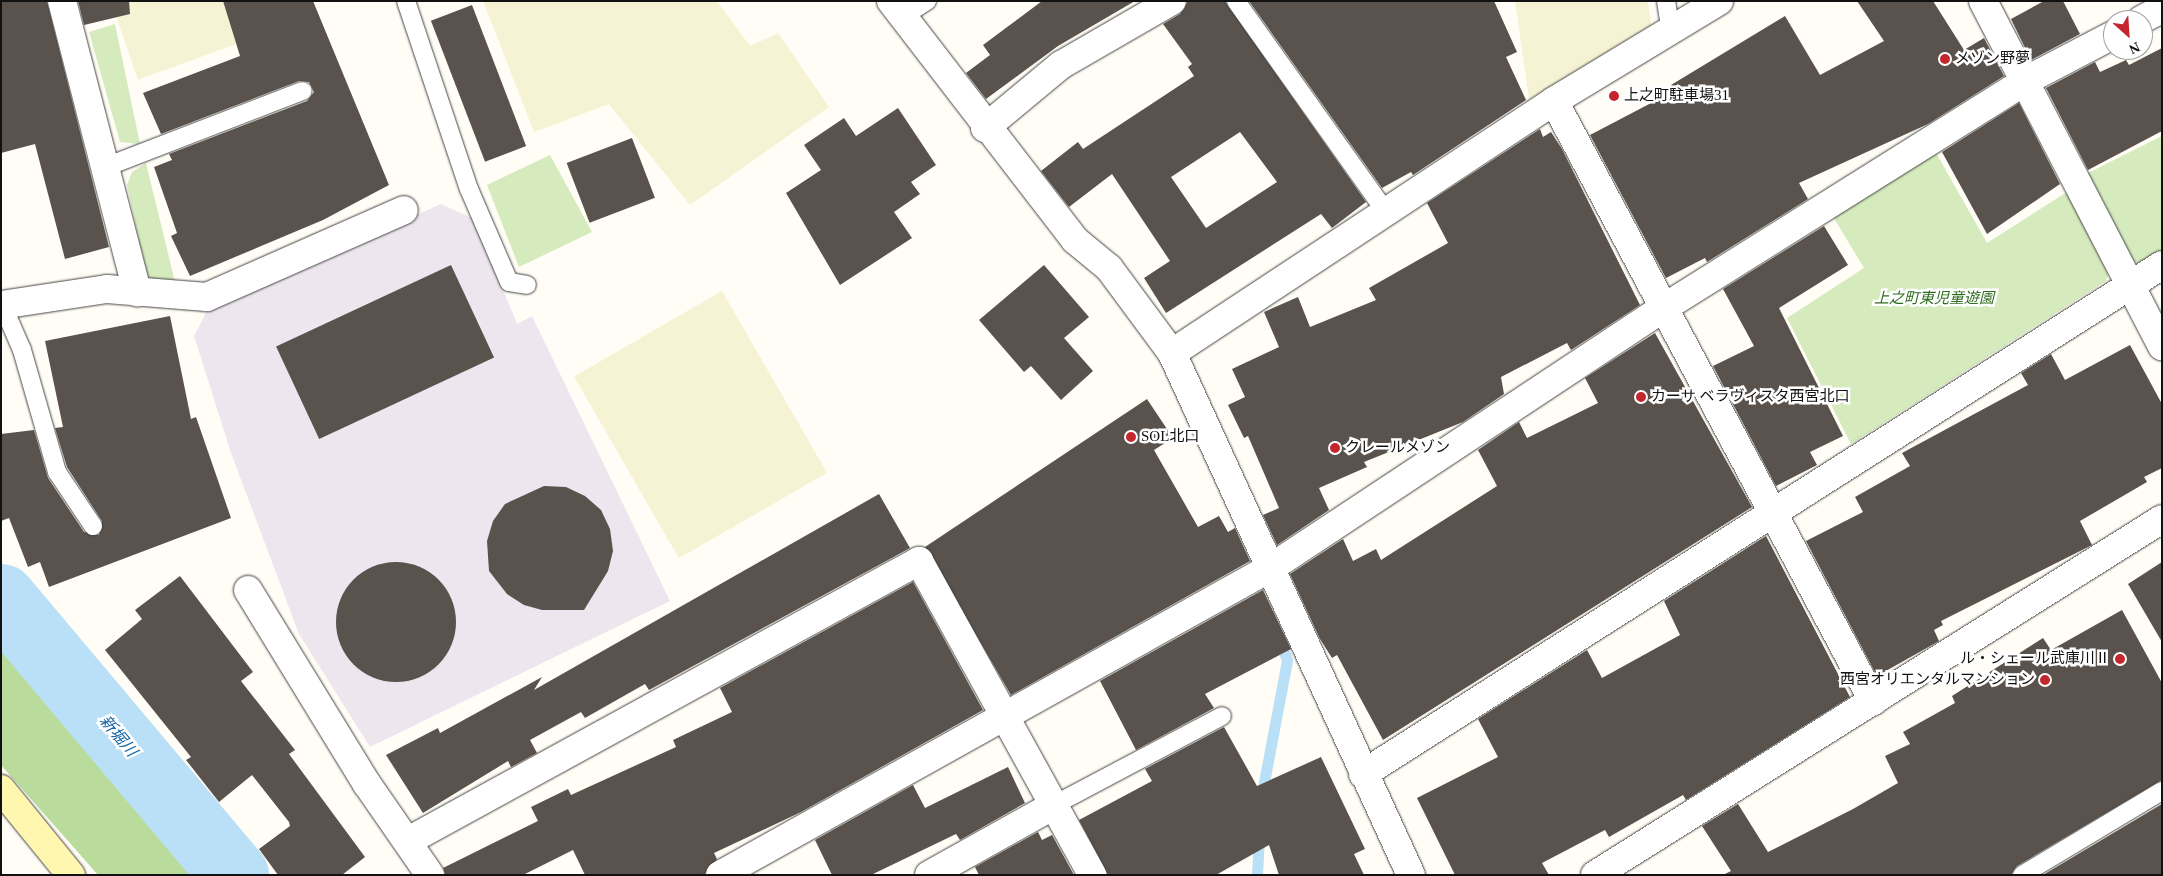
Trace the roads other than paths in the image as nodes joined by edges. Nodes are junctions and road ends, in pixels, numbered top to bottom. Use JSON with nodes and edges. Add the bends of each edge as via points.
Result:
{"nodes":[{"id":1,"x":62,"y":1,"type":"edge"},
{"id":2,"x":406,"y":1,"type":"edge"},
{"id":3,"x":927,"y":1,"type":"edge"},
{"id":4,"x":1172,"y":1,"type":"edge"},
{"id":5,"x":1236,"y":1,"type":"edge"},
{"id":6,"x":1666,"y":1,"type":"edge"},
{"id":7,"x":1719,"y":1,"type":"edge"},
{"id":8,"x":1983,"y":1,"type":"edge"},
{"id":9,"x":896,"y":9,"type":"edge"},
{"id":10,"x":1671,"y":31,"type":"junction"},
{"id":11,"x":2103,"y":40,"type":"edge"},
{"id":12,"x":2025,"y":81,"type":"junction"},
{"id":13,"x":302,"y":91,"type":"dead end"},
{"id":14,"x":1554,"y":101,"type":"junction"},
{"id":15,"x":985,"y":128,"type":"junction"},
{"id":16,"x":104,"y":168,"type":"junction"},
{"id":17,"x":404,"y":210,"type":"dead end"},
{"id":18,"x":1386,"y":212,"type":"junction"},
{"id":19,"x":2162,"y":265,"type":"edge"},
{"id":20,"x":2129,"y":282,"type":"junction"},
{"id":21,"x":527,"y":285,"type":"dead end"},
{"id":22,"x":138,"y":292,"type":"junction"},
{"id":23,"x":2,"y":303,"type":"edge"},
{"id":24,"x":1662,"y":309,"type":"junction"},
{"id":25,"x":2162,"y":346,"type":"edge"},
{"id":26,"x":1172,"y":353,"type":"junction"},
{"id":27,"x":1771,"y":512,"type":"junction"},
{"id":28,"x":2162,"y":519,"type":"edge"},
{"id":29,"x":93,"y":526,"type":"dead end"},
{"id":30,"x":1272,"y":567,"type":"junction"},
{"id":31,"x":248,"y":590,"type":"dead end"},
{"id":32,"x":1873,"y":701,"type":"junction"},
{"id":33,"x":1005,"y":715,"type":"junction"},
{"id":34,"x":1222,"y":716,"type":"dead end"},
{"id":35,"x":1363,"y":774,"type":"junction"},
{"id":36,"x":1,"y":789,"type":"edge"},
{"id":37,"x":2162,"y":791,"type":"edge"},
{"id":38,"x":1054,"y":805,"type":"junction"},
{"id":39,"x":408,"y":841,"type":"junction"},
{"id":40,"x":72,"y":875,"type":"edge"},
{"id":41,"x":430,"y":875,"type":"edge"},
{"id":42,"x":720,"y":875,"type":"edge"},
{"id":43,"x":928,"y":875,"type":"edge"},
{"id":44,"x":1092,"y":875,"type":"edge"},
{"id":45,"x":1410,"y":875,"type":"edge"},
{"id":46,"x":1595,"y":875,"type":"edge"},
{"id":47,"x":2022,"y":875,"type":"edge"}],
"edges":[{"from":1,"to":16,"type":"street"},
{"from":2,"to":21,"type":"lane","via":[[469,189],[509,282]]},
{"from":3,"to":9,"type":"lane"},
{"from":4,"to":15,"type":"street","via":[[1061,65]]},
{"from":5,"to":18,"type":"lane"},
{"from":6,"to":10,"type":"lane"},
{"from":7,"to":10,"type":"street"},
{"from":8,"to":12,"type":"street"},
{"from":9,"to":15,"type":"street"},
{"from":10,"to":14,"type":"street"},
{"from":11,"to":12,"type":"street"},
{"from":12,"to":20,"type":"street"},
{"from":12,"to":24,"type":"street"},
{"from":13,"to":16,"type":"lane"},
{"from":14,"to":18,"type":"street"},
{"from":14,"to":24,"type":"street"},
{"from":15,"to":26,"type":"street","via":[[1075,240],[1109,268]]},
{"from":16,"to":22,"type":"street"},
{"from":17,"to":22,"type":"street","via":[[206,297]]},
{"from":18,"to":26,"type":"street"},
{"from":19,"to":20,"type":"street"},
{"from":20,"to":25,"type":"street"},
{"from":20,"to":27,"type":"street"},
{"from":22,"to":23,"type":"street","via":[[108,289]]},
{"from":23,"to":29,"type":"lane","via":[[22,350],[57,472]]},
{"from":24,"to":27,"type":"street"},
{"from":24,"to":30,"type":"street"},
{"from":26,"to":30,"type":"street"},
{"from":27,"to":32,"type":"street"},
{"from":27,"to":35,"type":"street"},
{"from":28,"to":32,"type":"street"},
{"from":30,"to":33,"type":"street"},
{"from":30,"to":35,"type":"street"},
{"from":31,"to":39,"type":"street","via":[[367,784]]},
{"from":32,"to":46,"type":"street"},
{"from":33,"to":38,"type":"street"},
{"from":33,"to":39,"type":"street","via":[[919,561]]},
{"from":33,"to":42,"type":"street"},
{"from":34,"to":38,"type":"lane"},
{"from":35,"to":45,"type":"street"},
{"from":36,"to":40,"type":"main road"},
{"from":37,"to":47,"type":"lane"},
{"from":38,"to":43,"type":"street"},
{"from":38,"to":44,"type":"street"},
{"from":39,"to":41,"type":"street"}]}
